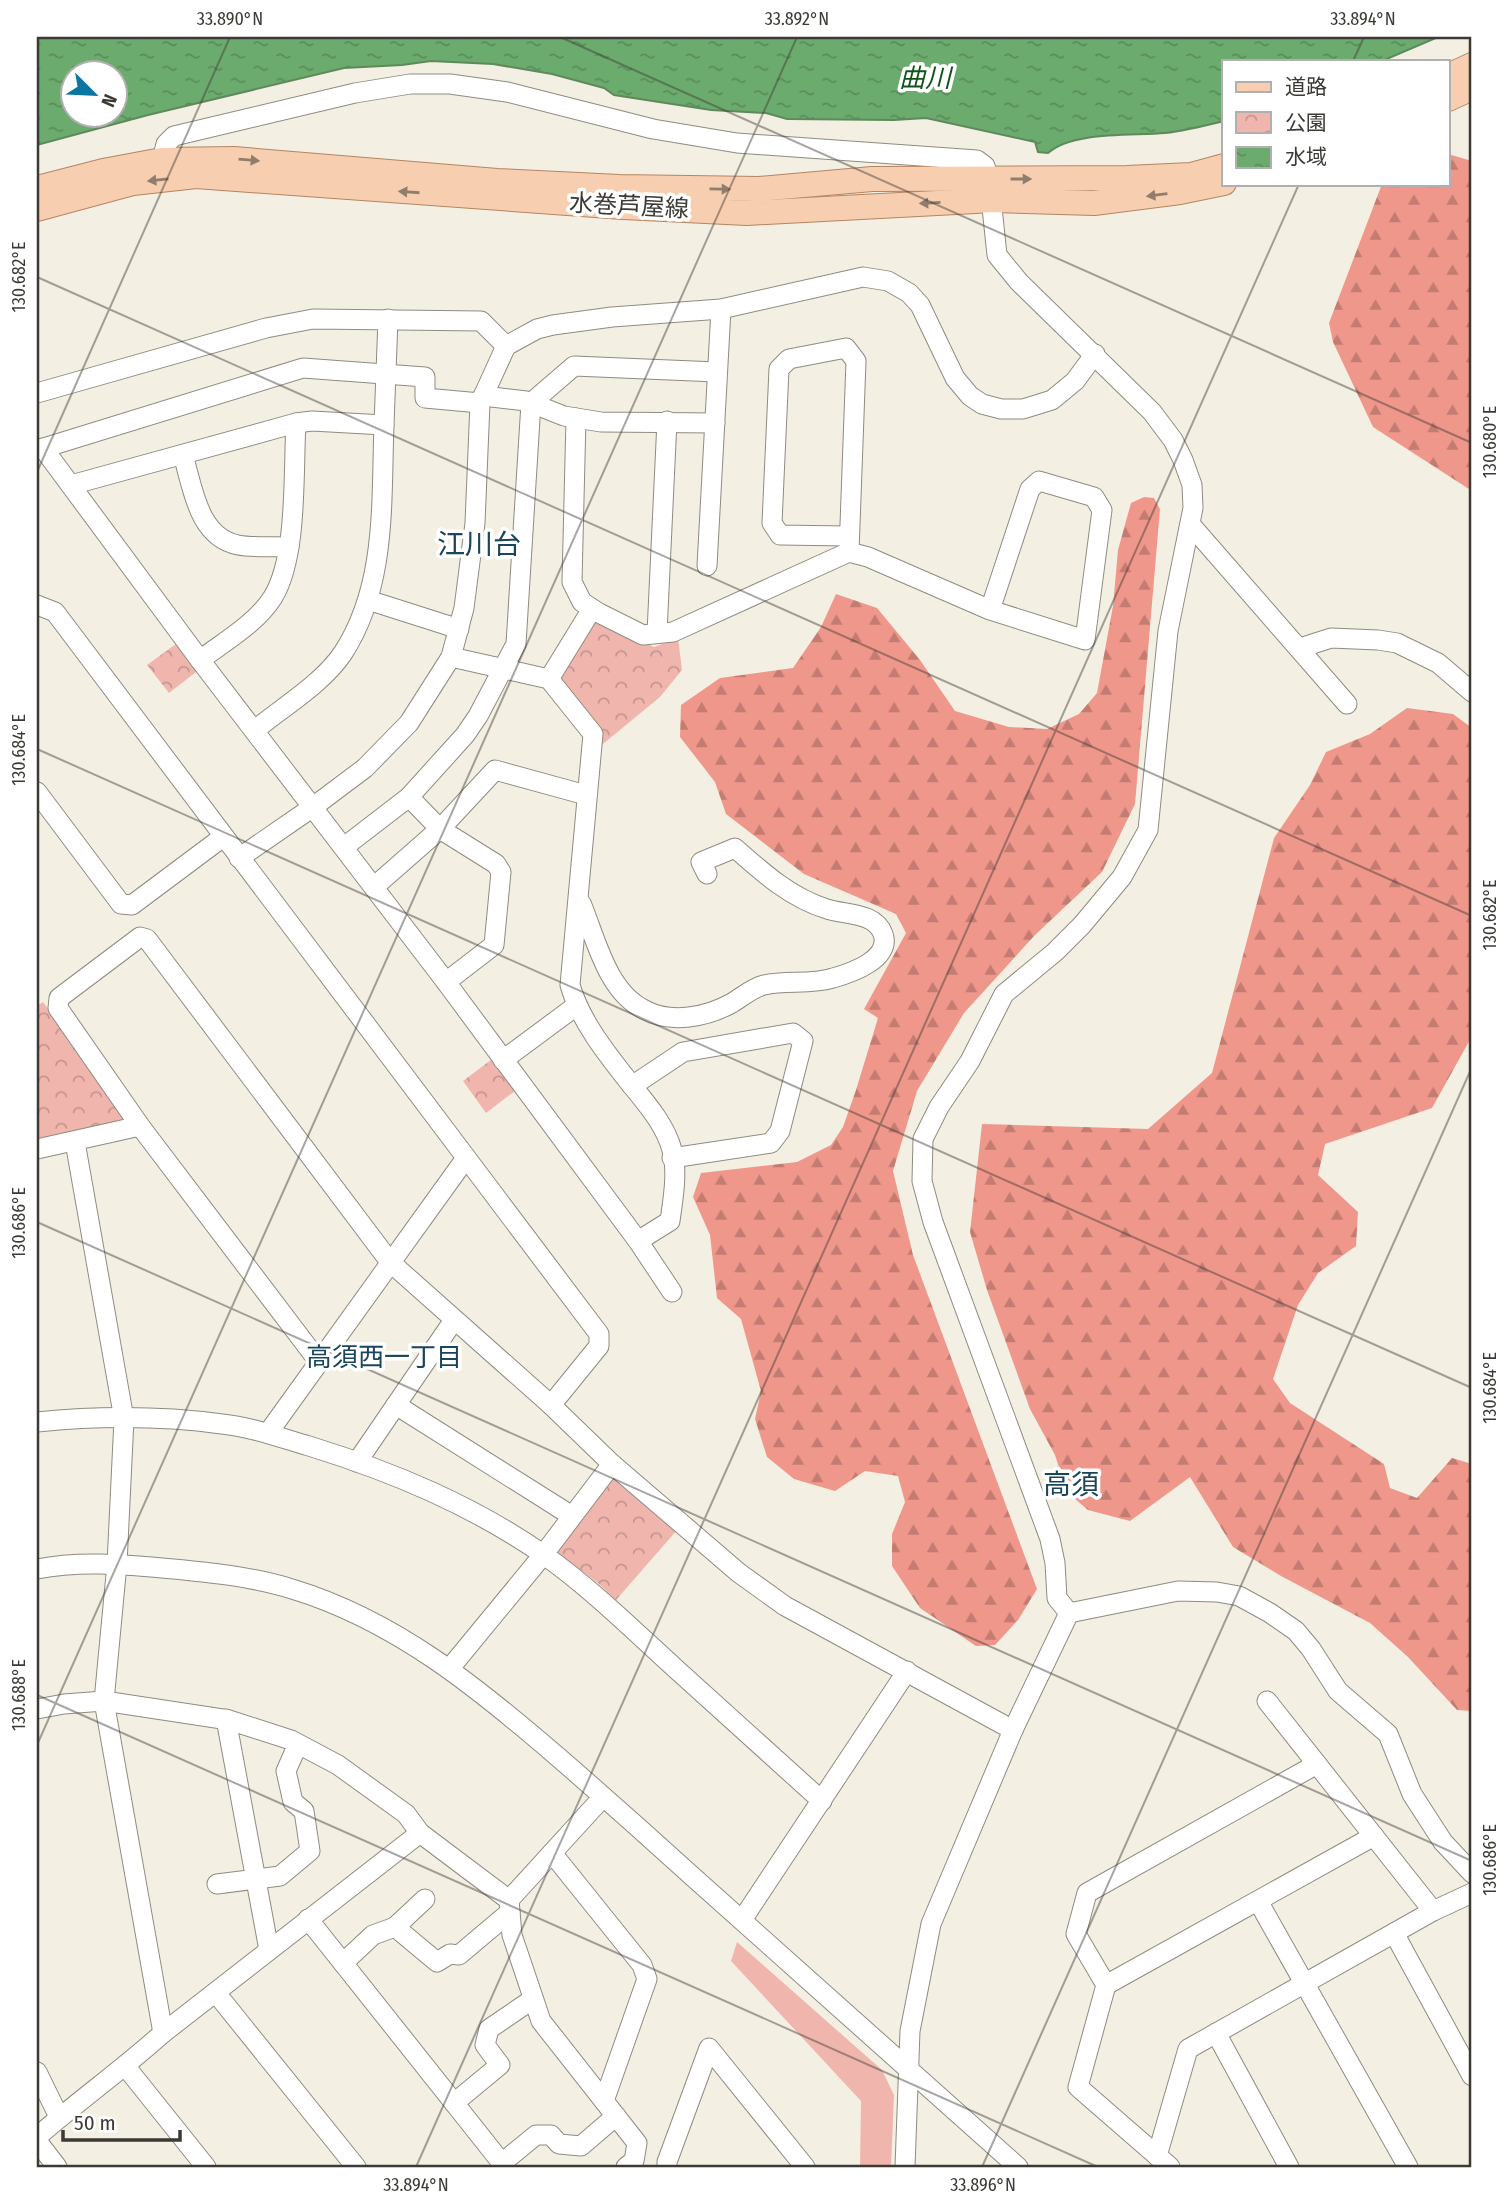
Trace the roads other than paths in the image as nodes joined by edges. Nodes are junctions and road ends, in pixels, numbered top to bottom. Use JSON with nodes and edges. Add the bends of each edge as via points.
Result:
{"nodes":[{"id":1,"x":1472,"y":65,"type":"edge"},
{"id":2,"x":1450,"y":75,"type":"edge"},
{"id":3,"x":1472,"y":88,"type":"edge"},
{"id":4,"x":1450,"y":98,"type":"edge"},
{"id":5,"x":162,"y":160,"type":"junction"},
{"id":6,"x":1222,"y":167,"type":"edge"},
{"id":7,"x":1222,"y":183,"type":"edge"},
{"id":8,"x":37,"y":188,"type":"edge"},
{"id":9,"x":990,"y":190,"type":"junction"},
{"id":10,"x":37,"y":209,"type":"edge"},
{"id":11,"x":721,"y":309,"type":"junction"},
{"id":12,"x":388,"y":319,"type":"junction"},
{"id":13,"x":506,"y":346,"type":"junction"},
{"id":14,"x":1095,"y":355,"type":"junction"},
{"id":15,"x":717,"y":372,"type":"junction"},
{"id":16,"x":386,"y":374,"type":"junction"},
{"id":17,"x":37,"y":393,"type":"edge"},
{"id":18,"x":482,"y":399,"type":"junction"},
{"id":19,"x":531,"y":403,"type":"junction"},
{"id":20,"x":576,"y":418,"type":"junction"},
{"id":21,"x":667,"y":421,"type":"junction"},
{"id":22,"x":296,"y":423,"type":"junction"},
{"id":23,"x":715,"y":423,"type":"junction"},
{"id":24,"x":384,"y":425,"type":"junction"},
{"id":25,"x":40,"y":449,"type":"edge"},
{"id":26,"x":183,"y":455,"type":"junction"},
{"id":27,"x":71,"y":485,"type":"junction"},
{"id":28,"x":1190,"y":524,"type":"junction"},
{"id":29,"x":848,"y":544,"type":"junction"},
{"id":30,"x":289,"y":547,"type":"junction"},
{"id":31,"x":707,"y":566,"type":"dead end"},
{"id":32,"x":368,"y":600,"type":"junction"},
{"id":33,"x":37,"y":605,"type":"edge"},
{"id":34,"x":592,"y":608,"type":"junction"},
{"id":35,"x":990,"y":610,"type":"junction"},
{"id":36,"x":459,"y":629,"type":"junction"},
{"id":37,"x":657,"y":633,"type":"junction"},
{"id":38,"x":1300,"y":648,"type":"junction"},
{"id":39,"x":450,"y":657,"type":"junction"},
{"id":40,"x":200,"y":660,"type":"junction"},
{"id":41,"x":502,"y":668,"type":"junction"},
{"id":42,"x":549,"y":679,"type":"junction"},
{"id":43,"x":1472,"y":692,"type":"edge"},
{"id":44,"x":1347,"y":704,"type":"dead end"},
{"id":45,"x":255,"y":730,"type":"junction"},
{"id":46,"x":37,"y":792,"type":"edge"},
{"id":47,"x":586,"y":795,"type":"junction"},
{"id":48,"x":409,"y":797,"type":"junction"},
{"id":49,"x":313,"y":807,"type":"junction"},
{"id":50,"x":440,"y":830,"type":"junction"},
{"id":51,"x":223,"y":837,"type":"junction"},
{"id":52,"x":344,"y":847,"type":"junction"},
{"id":53,"x":239,"y":858,"type":"junction"},
{"id":54,"x":707,"y":874,"type":"dead end"},
{"id":55,"x":374,"y":886,"type":"junction"},
{"id":56,"x":579,"y":899,"type":"junction"},
{"id":57,"x":446,"y":982,"type":"junction"},
{"id":58,"x":576,"y":1006,"type":"junction"},
{"id":59,"x":503,"y":1060,"type":"junction"},
{"id":60,"x":632,"y":1086,"type":"junction"},
{"id":61,"x":141,"y":1126,"type":"junction"},
{"id":62,"x":75,"y":1142,"type":"junction"},
{"id":63,"x":37,"y":1149,"type":"edge"},
{"id":64,"x":466,"y":1158,"type":"junction"},
{"id":65,"x":672,"y":1158,"type":"junction"},
{"id":66,"x":638,"y":1241,"type":"junction"},
{"id":67,"x":390,"y":1262,"type":"junction"},
{"id":68,"x":672,"y":1293,"type":"dead end"},
{"id":69,"x":454,"y":1320,"type":"junction"},
{"id":70,"x":319,"y":1362,"type":"junction"},
{"id":71,"x":396,"y":1405,"type":"junction"},
{"id":72,"x":551,"y":1405,"type":"junction"},
{"id":73,"x":124,"y":1419,"type":"junction"},
{"id":74,"x":37,"y":1422,"type":"edge"},
{"id":75,"x":268,"y":1433,"type":"junction"},
{"id":76,"x":357,"y":1462,"type":"junction"},
{"id":77,"x":612,"y":1464,"type":"junction"},
{"id":78,"x":572,"y":1516,"type":"junction"},
{"id":79,"x":543,"y":1555,"type":"junction"},
{"id":80,"x":117,"y":1564,"type":"junction"},
{"id":81,"x":37,"y":1569,"type":"edge"},
{"id":82,"x":1069,"y":1613,"type":"junction"},
{"id":83,"x":450,"y":1668,"type":"junction"},
{"id":84,"x":907,"y":1671,"type":"junction"},
{"id":85,"x":104,"y":1701,"type":"junction"},
{"id":86,"x":1268,"y":1701,"type":"dead end"},
{"id":87,"x":37,"y":1709,"type":"edge"},
{"id":88,"x":226,"y":1719,"type":"junction"},
{"id":89,"x":1013,"y":1730,"type":"junction"},
{"id":90,"x":298,"y":1744,"type":"junction"},
{"id":91,"x":1317,"y":1764,"type":"junction"},
{"id":92,"x":603,"y":1797,"type":"junction"},
{"id":93,"x":822,"y":1801,"type":"junction"},
{"id":94,"x":420,"y":1833,"type":"junction"},
{"id":95,"x":1374,"y":1836,"type":"junction"},
{"id":96,"x":552,"y":1853,"type":"junction"},
{"id":97,"x":1472,"y":1873,"type":"edge"},
{"id":98,"x":256,"y":1879,"type":"junction"},
{"id":99,"x":218,"y":1884,"type":"dead end"},
{"id":100,"x":1472,"y":1893,"type":"edge"},
{"id":101,"x":425,"y":1899,"type":"dead end"},
{"id":102,"x":1258,"y":1901,"type":"junction"},
{"id":103,"x":509,"y":1906,"type":"junction"},
{"id":104,"x":1433,"y":1911,"type":"junction"},
{"id":105,"x":308,"y":1919,"type":"junction"},
{"id":106,"x":742,"y":1920,"type":"junction"},
{"id":107,"x":395,"y":1927,"type":"junction"},
{"id":108,"x":1394,"y":1933,"type":"junction"},
{"id":109,"x":269,"y":1950,"type":"junction"},
{"id":110,"x":343,"y":1963,"type":"junction"},
{"id":111,"x":1305,"y":1983,"type":"junction"},
{"id":112,"x":1106,"y":1985,"type":"junction"},
{"id":113,"x":216,"y":1993,"type":"junction"},
{"id":114,"x":533,"y":2000,"type":"junction"},
{"id":115,"x":163,"y":2033,"type":"junction"},
{"id":116,"x":1216,"y":2033,"type":"junction"},
{"id":117,"x":126,"y":2067,"type":"junction"},
{"id":118,"x":37,"y":2072,"type":"edge"},
{"id":119,"x":910,"y":2073,"type":"junction"},
{"id":120,"x":1472,"y":2076,"type":"edge"},
{"id":121,"x":454,"y":2104,"type":"junction"},
{"id":122,"x":610,"y":2109,"type":"junction"},
{"id":123,"x":59,"y":2117,"type":"junction"},
{"id":124,"x":37,"y":2139,"type":"edge"},
{"id":125,"x":1163,"y":2162,"type":"edge"},
{"id":126,"x":503,"y":2165,"type":"edge"},
{"id":127,"x":57,"y":2167,"type":"edge"},
{"id":128,"x":206,"y":2167,"type":"edge"},
{"id":129,"x":356,"y":2167,"type":"edge"},
{"id":130,"x":625,"y":2167,"type":"edge"},
{"id":131,"x":667,"y":2167,"type":"edge"},
{"id":132,"x":805,"y":2167,"type":"edge"},
{"id":133,"x":905,"y":2167,"type":"edge"},
{"id":134,"x":1018,"y":2167,"type":"edge"},
{"id":135,"x":1289,"y":2167,"type":"edge"},
{"id":136,"x":1408,"y":2167,"type":"edge"}],
"edges":[{"from":1,"to":2,"type":"main road"},
{"from":3,"to":4,"type":"main road"},
{"from":5,"to":8,"type":"main road","name":"水巻芦屋線"},
{"from":5,"to":9,"type":"main road","name":"水巻芦屋線","one_way":true,"via":[[234,159],[619,187],[760,189],[872,179]]},
{"from":5,"to":9,"type":"street","via":[[166,144],[174,136],[355,93],[410,84],[450,84],[507,92],[653,129],[737,143],[976,160],[985,166]]},
{"from":9,"to":6,"type":"main road","name":"水巻芦屋線","one_way":true,"via":[[1191,175]]},
{"from":7,"to":9,"type":"main road","name":"水巻芦屋線","one_way":true,"via":[[1094,203]]},
{"from":9,"to":10,"type":"main road","name":"水巻芦屋線","one_way":true,"via":[[747,213],[196,176],[133,183]]},
{"from":9,"to":14,"type":"street","via":[[997,255]]},
{"from":11,"to":13,"type":"street","via":[[553,325]]},
{"from":11,"to":14,"type":"street","via":[[863,277],[888,281],[920,305],[955,379],[970,396],[1001,409],[1023,409],[1052,400]]},
{"from":11,"to":15,"type":"street"},
{"from":12,"to":13,"type":"street","via":[[481,321]]},
{"from":12,"to":16,"type":"street"},
{"from":12,"to":17,"type":"street","via":[[313,319],[267,328]]},
{"from":13,"to":18,"type":"street"},
{"from":14,"to":28,"type":"street","via":[[1173,440],[1192,485]]},
{"from":15,"to":19,"type":"street","via":[[573,366]]},
{"from":15,"to":23,"type":"street"},
{"from":16,"to":18,"type":"street","via":[[425,377],[425,398]]},
{"from":16,"to":24,"type":"street"},
{"from":16,"to":25,"type":"street","via":[[303,368]]},
{"from":18,"to":19,"type":"street"},
{"from":18,"to":36,"type":"street","via":[[475,523]]},
{"from":19,"to":20,"type":"street"},
{"from":19,"to":41,"type":"street","via":[[516,644]]},
{"from":20,"to":21,"type":"street"},
{"from":20,"to":34,"type":"street","via":[[572,582],[582,601]]},
{"from":21,"to":23,"type":"street"},
{"from":21,"to":37,"type":"street"},
{"from":22,"to":24,"type":"street"},
{"from":22,"to":26,"type":"street"},
{"from":22,"to":30,"type":"street"},
{"from":23,"to":31,"type":"street"},
{"from":24,"to":32,"type":"street","via":[[376,574]]},
{"from":25,"to":27,"type":"street"},
{"from":26,"to":27,"type":"street"},
{"from":26,"to":30,"type":"street","via":[[201,516],[212,532],[237,545]]},
{"from":27,"to":40,"type":"street"},
{"from":28,"to":38,"type":"street"},
{"from":28,"to":82,"type":"street","via":[[1168,631],[1148,830],[1122,877],[1082,925],[1004,993],[970,1062],[923,1139],[922,1181],[933,1223],[1050,1539],[1057,1598]]},
{"from":29,"to":29,"type":"street","via":[[780,535],[772,523],[779,369],[789,359],[846,348],[856,361]]},
{"from":29,"to":35,"type":"street"},
{"from":29,"to":37,"type":"street","via":[[673,632]]},
{"from":30,"to":40,"type":"street","via":[[286,571],[272,599],[252,621]]},
{"from":32,"to":36,"type":"street"},
{"from":32,"to":45,"type":"street","via":[[342,654],[321,678]]},
{"from":33,"to":51,"type":"street","via":[[55,612]]},
{"from":34,"to":37,"type":"street","via":[[643,635]]},
{"from":34,"to":42,"type":"street"},
{"from":35,"to":35,"type":"street","via":[[1086,640],[1102,510],[1094,497],[1039,481],[1030,489]]},
{"from":36,"to":39,"type":"street"},
{"from":38,"to":43,"type":"street","via":[[1331,638],[1397,643],[1438,663]]},
{"from":38,"to":44,"type":"street"},
{"from":39,"to":41,"type":"street"},
{"from":39,"to":49,"type":"street","via":[[409,723],[365,768]]},
{"from":40,"to":45,"type":"street"},
{"from":41,"to":42,"type":"street"},
{"from":41,"to":48,"type":"street","via":[[465,735]]},
{"from":42,"to":47,"type":"street","via":[[593,734]]},
{"from":45,"to":49,"type":"street"},
{"from":46,"to":51,"type":"street","via":[[121,904],[132,905]]},
{"from":47,"to":50,"type":"street","via":[[495,770]]},
{"from":47,"to":56,"type":"street"},
{"from":48,"to":50,"type":"street"},
{"from":48,"to":52,"type":"street"},
{"from":49,"to":52,"type":"street"},
{"from":49,"to":53,"type":"street"},
{"from":50,"to":55,"type":"street"},
{"from":50,"to":57,"type":"street","via":[[496,864],[501,872],[494,945]]},
{"from":51,"to":53,"type":"street"},
{"from":52,"to":55,"type":"street"},
{"from":53,"to":64,"type":"street"},
{"from":54,"to":56,"type":"street","via":[[701,862],[735,848],[800,900],[862,916],[875,924],[883,932],[879,956],[831,979],[760,986],[710,1014],[660,1016],[643,1010],[613,981]]},
{"from":55,"to":57,"type":"street"},
{"from":56,"to":58,"type":"street","via":[[570,985]]},
{"from":57,"to":59,"type":"street"},
{"from":58,"to":59,"type":"street"},
{"from":58,"to":60,"type":"street"},
{"from":59,"to":66,"type":"street"},
{"from":60,"to":65,"type":"street","via":[[655,1114]]},
{"from":60,"to":65,"type":"street","via":[[683,1052],[793,1033],[803,1041],[780,1131],[771,1143]]},
{"from":61,"to":62,"type":"street"},
{"from":61,"to":67,"type":"street","via":[[58,1008],[59,998],[140,937],[147,939]]},
{"from":61,"to":70,"type":"street"},
{"from":62,"to":63,"type":"street"},
{"from":62,"to":73,"type":"street"},
{"from":64,"to":67,"type":"street"},
{"from":64,"to":72,"type":"street","via":[[598,1334],[599,1346]]},
{"from":65,"to":66,"type":"street","via":[[670,1221]]},
{"from":66,"to":68,"type":"street"},
{"from":67,"to":69,"type":"street"},
{"from":67,"to":70,"type":"street"},
{"from":69,"to":71,"type":"street"},
{"from":69,"to":72,"type":"street"},
{"from":70,"to":75,"type":"street"},
{"from":71,"to":76,"type":"street"},
{"from":71,"to":78,"type":"street"},
{"from":72,"to":77,"type":"street"},
{"from":73,"to":74,"type":"street"},
{"from":73,"to":75,"type":"street","via":[[175,1419]]},
{"from":73,"to":80,"type":"street"},
{"from":75,"to":76,"type":"street"},
{"from":76,"to":79,"type":"street","via":[[456,1502]]},
{"from":77,"to":78,"type":"street"},
{"from":77,"to":84,"type":"street","via":[[739,1573],[785,1606]]},
{"from":78,"to":79,"type":"street"},
{"from":79,"to":83,"type":"street"},
{"from":79,"to":93,"type":"street","via":[[601,1599]]},
{"from":80,"to":81,"type":"street"},
{"from":80,"to":83,"type":"street","via":[[223,1574],[291,1589],[368,1621]]},
{"from":80,"to":85,"type":"street"},
{"from":82,"to":89,"type":"street"},
{"from":82,"to":97,"type":"street","via":[[1178,1591],[1239,1596],[1270,1613],[1296,1631],[1338,1691],[1388,1734],[1412,1794],[1443,1842]]},
{"from":83,"to":92,"type":"street"},
{"from":84,"to":89,"type":"street"},
{"from":84,"to":93,"type":"street"},
{"from":85,"to":87,"type":"street"},
{"from":85,"to":88,"type":"street"},
{"from":85,"to":115,"type":"street"},
{"from":86,"to":91,"type":"street"},
{"from":88,"to":90,"type":"street"},
{"from":88,"to":98,"type":"street"},
{"from":89,"to":119,"type":"street","via":[[931,1924],[910,2031]]},
{"from":90,"to":94,"type":"street","via":[[338,1765],[406,1814]]},
{"from":90,"to":98,"type":"street","via":[[286,1771],[293,1802],[304,1811],[310,1851],[280,1876]]},
{"from":91,"to":95,"type":"street"},
{"from":91,"to":112,"type":"street","via":[[1087,1893],[1076,1934]]},
{"from":92,"to":96,"type":"street"},
{"from":92,"to":106,"type":"street"},
{"from":93,"to":106,"type":"street"},
{"from":94,"to":103,"type":"street"},
{"from":94,"to":105,"type":"street"},
{"from":95,"to":102,"type":"street"},
{"from":95,"to":104,"type":"street"},
{"from":96,"to":103,"type":"street"},
{"from":96,"to":122,"type":"street","via":[[642,1965],[647,1979]]},
{"from":98,"to":99,"type":"street"},
{"from":98,"to":109,"type":"street"},
{"from":100,"to":104,"type":"street"},
{"from":101,"to":107,"type":"street"},
{"from":102,"to":111,"type":"street"},
{"from":102,"to":112,"type":"street"},
{"from":103,"to":107,"type":"street","via":[[459,1955],[450,1954],[437,1962]]},
{"from":103,"to":114,"type":"street","via":[[512,1935]]},
{"from":104,"to":108,"type":"street"},
{"from":105,"to":109,"type":"street"},
{"from":105,"to":110,"type":"street"},
{"from":106,"to":119,"type":"street"},
{"from":107,"to":110,"type":"street","via":[[373,1935]]},
{"from":108,"to":111,"type":"street"},
{"from":108,"to":120,"type":"street"},
{"from":109,"to":113,"type":"street"},
{"from":110,"to":121,"type":"street"},
{"from":111,"to":116,"type":"street"},
{"from":111,"to":136,"type":"street"},
{"from":112,"to":125,"type":"street","via":[[1079,2087]]},
{"from":113,"to":115,"type":"street"},
{"from":113,"to":129,"type":"street"},
{"from":114,"to":121,"type":"street","via":[[489,2029],[485,2045],[500,2065]]},
{"from":114,"to":122,"type":"street","via":[[541,2021]]},
{"from":115,"to":117,"type":"street"},
{"from":116,"to":125,"type":"street","via":[[1188,2049]]},
{"from":116,"to":135,"type":"street"},
{"from":117,"to":123,"type":"street"},
{"from":117,"to":128,"type":"street"},
{"from":118,"to":123,"type":"street"},
{"from":119,"to":133,"type":"street"},
{"from":119,"to":134,"type":"street"},
{"from":121,"to":126,"type":"street"},
{"from":122,"to":126,"type":"street","via":[[582,2146],[536,2135]]},
{"from":122,"to":130,"type":"street","via":[[637,2143],[634,2161]]},
{"from":123,"to":124,"type":"street"},
{"from":124,"to":127,"type":"street"},
{"from":131,"to":132,"type":"street","via":[[709,2048]]}]}
